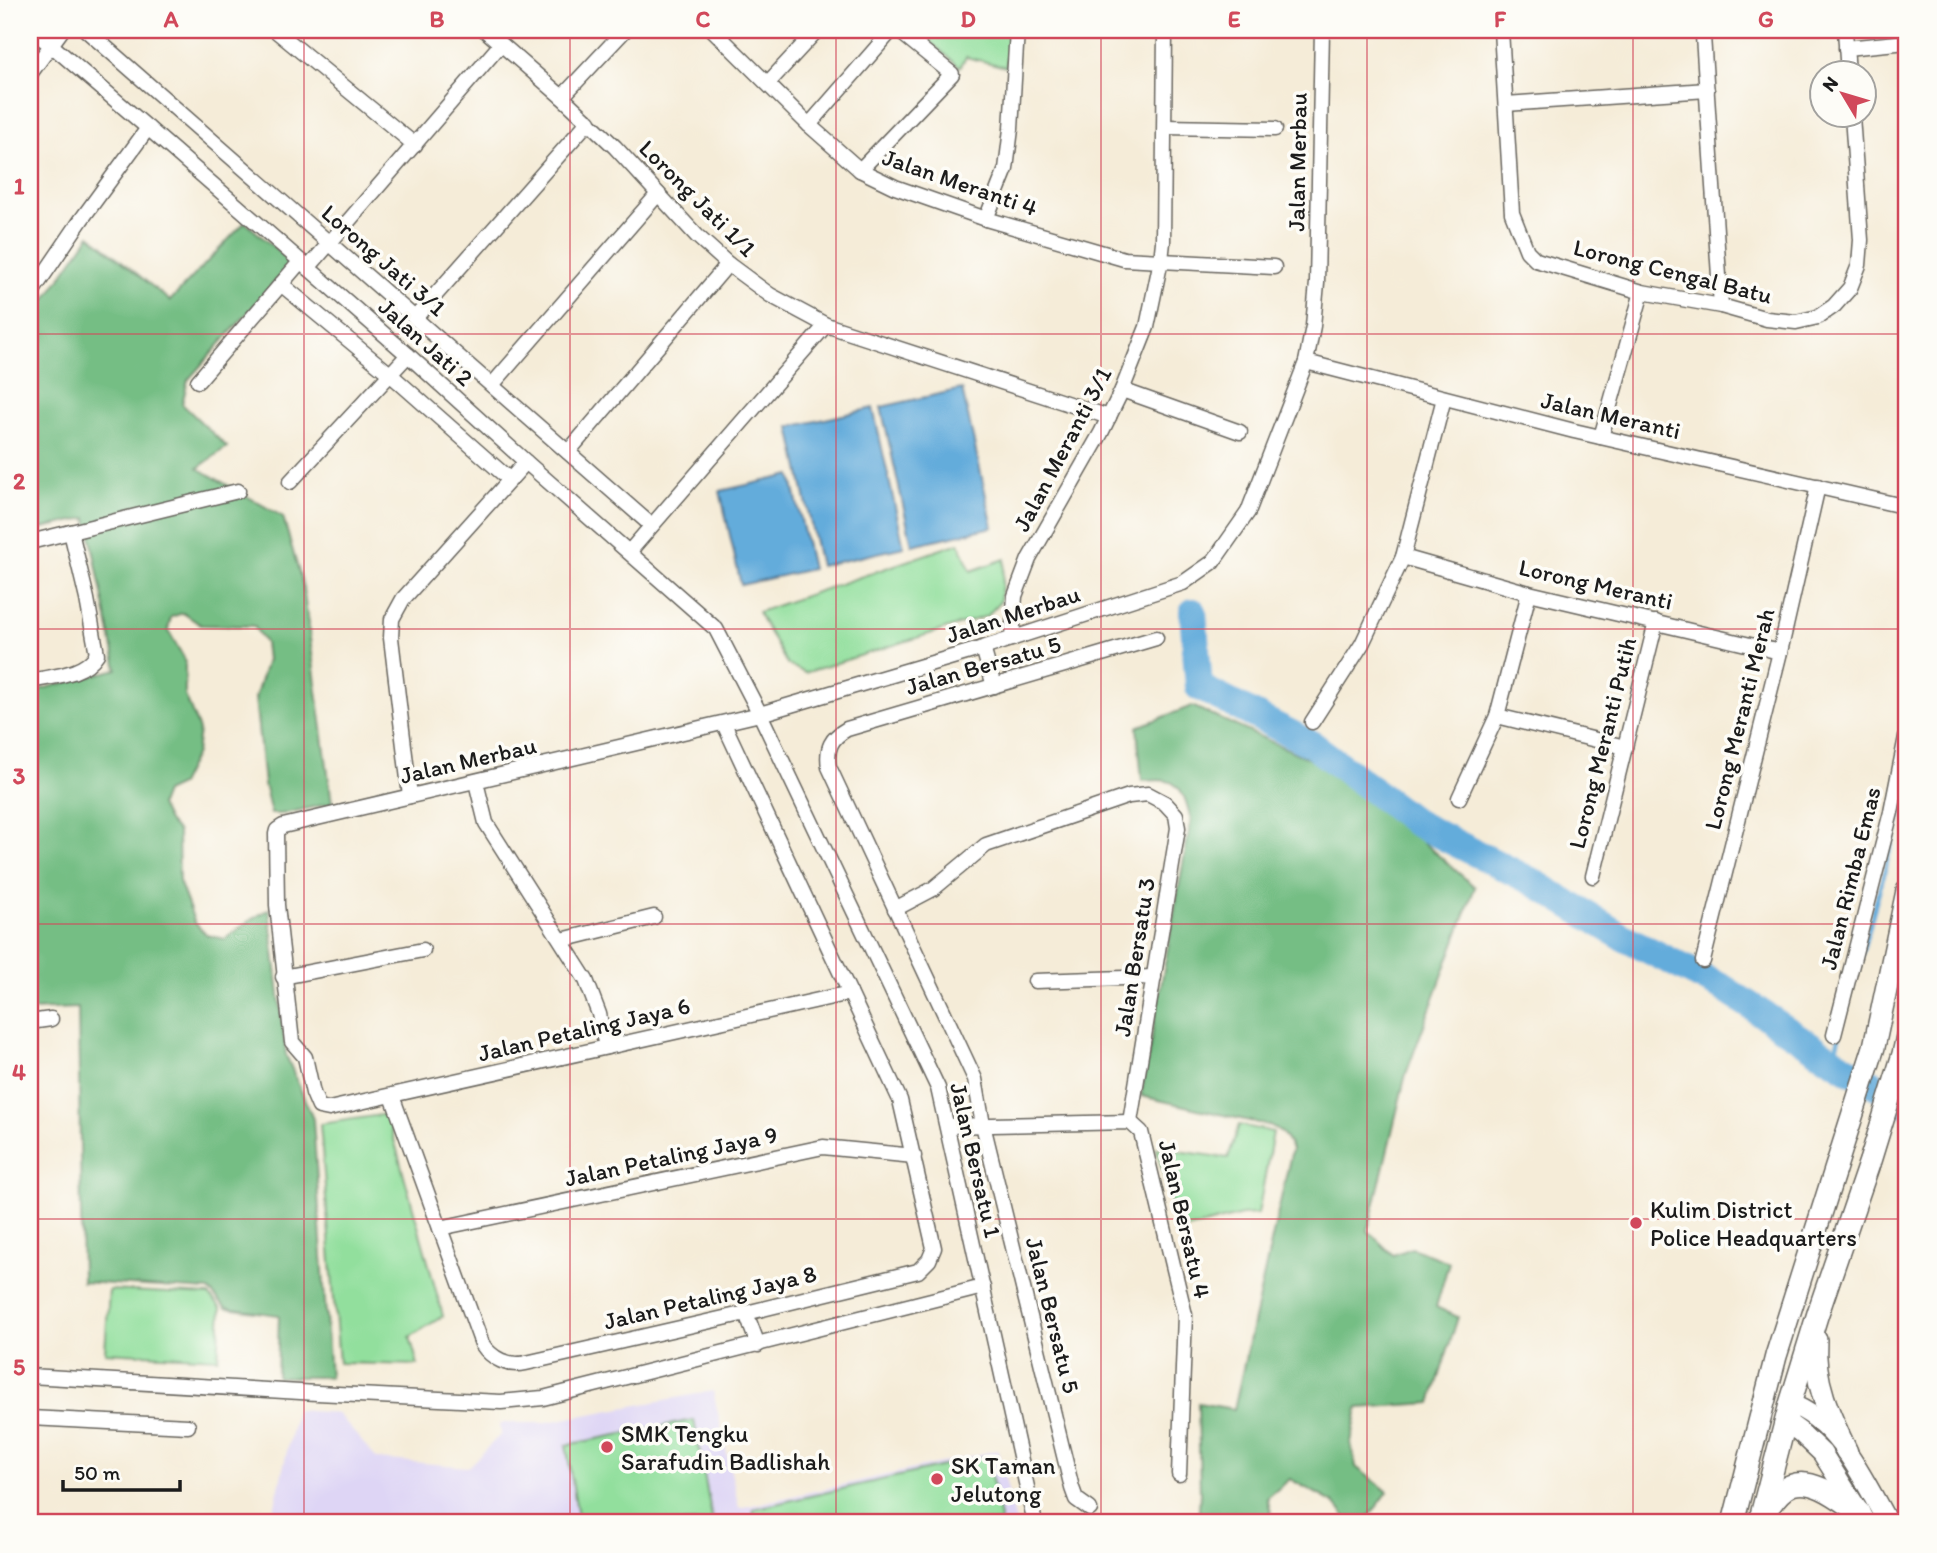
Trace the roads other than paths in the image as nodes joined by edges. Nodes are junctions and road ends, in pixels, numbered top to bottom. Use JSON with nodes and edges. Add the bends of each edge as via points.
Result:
{"nodes":[{"id":1,"x":30,"y":30,"type":"edge"},
{"id":2,"x":62,"y":30,"type":"edge"},
{"id":3,"x":86,"y":30,"type":"edge"},
{"id":4,"x":275,"y":30,"type":"edge"},
{"id":5,"x":485,"y":30,"type":"edge"},
{"id":6,"x":625,"y":30,"type":"edge"},
{"id":7,"x":713,"y":30,"type":"edge"},
{"id":8,"x":817,"y":30,"type":"edge"},
{"id":9,"x":892,"y":30,"type":"edge"},
{"id":10,"x":898,"y":30,"type":"edge"},
{"id":11,"x":1017,"y":30,"type":"edge"},
{"id":12,"x":1166,"y":30,"type":"edge"},
{"id":13,"x":1322,"y":30,"type":"edge"},
{"id":14,"x":1501,"y":30,"type":"edge"},
{"id":15,"x":1845,"y":30,"type":"edge"},
{"id":16,"x":1703,"y":36,"type":"dead end"},
{"id":17,"x":1907,"y":42,"type":"edge"},
{"id":18,"x":50,"y":44,"type":"junction"},
{"id":19,"x":501,"y":44,"type":"junction"},
{"id":20,"x":1846,"y":48,"type":"junction"},
{"id":21,"x":1847,"y":60,"type":"edge"},
{"id":22,"x":30,"y":74,"type":"edge"},
{"id":23,"x":768,"y":83,"type":"junction"},
{"id":24,"x":1707,"y":90,"type":"junction"},
{"id":25,"x":562,"y":97,"type":"junction"},
{"id":26,"x":1506,"y":104,"type":"junction"},
{"id":27,"x":589,"y":121,"type":"junction"},
{"id":28,"x":809,"y":125,"type":"junction"},
{"id":29,"x":1164,"y":127,"type":"junction"},
{"id":30,"x":148,"y":128,"type":"junction"},
{"id":31,"x":1275,"y":129,"type":"dead end"},
{"id":32,"x":1853,"y":130,"type":"edge"},
{"id":33,"x":415,"y":145,"type":"junction"},
{"id":34,"x":860,"y":170,"type":"junction"},
{"id":35,"x":658,"y":194,"type":"junction"},
{"id":36,"x":986,"y":219,"type":"junction"},
{"id":37,"x":330,"y":243,"type":"junction"},
{"id":38,"x":1161,"y":260,"type":"junction"},
{"id":39,"x":728,"y":264,"type":"junction"},
{"id":40,"x":304,"y":265,"type":"junction"},
{"id":41,"x":1274,"y":267,"type":"dead end"},
{"id":42,"x":281,"y":284,"type":"junction"},
{"id":43,"x":1642,"y":292,"type":"junction"},
{"id":44,"x":30,"y":295,"type":"edge"},
{"id":45,"x":1721,"y":306,"type":"junction"},
{"id":46,"x":415,"y":318,"type":"junction"},
{"id":47,"x":826,"y":325,"type":"junction"},
{"id":48,"x":408,"y":355,"type":"junction"},
{"id":49,"x":1306,"y":362,"type":"junction"},
{"id":50,"x":391,"y":375,"type":"junction"},
{"id":51,"x":198,"y":381,"type":"dead end"},
{"id":52,"x":492,"y":385,"type":"junction"},
{"id":53,"x":1122,"y":390,"type":"junction"},
{"id":54,"x":1444,"y":398,"type":"junction"},
{"id":55,"x":1109,"y":416,"type":"junction"},
{"id":56,"x":1240,"y":432,"type":"dead end"},
{"id":57,"x":1601,"y":437,"type":"junction"},
{"id":58,"x":568,"y":452,"type":"junction"},
{"id":59,"x":526,"y":462,"type":"junction"},
{"id":60,"x":510,"y":480,"type":"junction"},
{"id":61,"x":290,"y":482,"type":"dead end"},
{"id":62,"x":1818,"y":486,"type":"junction"},
{"id":63,"x":238,"y":491,"type":"dead end"},
{"id":64,"x":1907,"y":507,"type":"edge"},
{"id":65,"x":651,"y":525,"type":"junction"},
{"id":66,"x":71,"y":532,"type":"junction"},
{"id":67,"x":30,"y":542,"type":"edge"},
{"id":68,"x":629,"y":552,"type":"junction"},
{"id":69,"x":1403,"y":558,"type":"junction"},
{"id":70,"x":1529,"y":593,"type":"junction"},
{"id":71,"x":1656,"y":622,"type":"junction"},
{"id":72,"x":1156,"y":638,"type":"dead end"},
{"id":73,"x":1012,"y":639,"type":"junction"},
{"id":74,"x":983,"y":648,"type":"junction"},
{"id":75,"x":1780,"y":652,"type":"junction"},
{"id":76,"x":30,"y":681,"type":"edge"},
{"id":77,"x":994,"y":687,"type":"junction"},
{"id":78,"x":760,"y":714,"type":"junction"},
{"id":79,"x":1497,"y":716,"type":"junction"},
{"id":80,"x":1312,"y":722,"type":"dead end"},
{"id":81,"x":724,"y":724,"type":"junction"},
{"id":82,"x":1907,"y":732,"type":"edge"},
{"id":83,"x":1625,"y":747,"type":"junction"},
{"id":84,"x":476,"y":782,"type":"junction"},
{"id":85,"x":410,"y":796,"type":"junction"},
{"id":86,"x":1459,"y":798,"type":"dead end"},
{"id":87,"x":1593,"y":876,"type":"dead end"},
{"id":88,"x":1907,"y":891,"type":"edge"},
{"id":89,"x":895,"y":909,"type":"junction"},
{"id":90,"x":654,"y":917,"type":"dead end"},
{"id":91,"x":562,"y":940,"type":"junction"},
{"id":92,"x":423,"y":950,"type":"dead end"},
{"id":93,"x":1703,"y":961,"type":"dead end"},
{"id":94,"x":283,"y":977,"type":"junction"},
{"id":95,"x":1154,"y":977,"type":"junction"},
{"id":96,"x":1035,"y":981,"type":"dead end"},
{"id":97,"x":849,"y":993,"type":"junction"},
{"id":98,"x":51,"y":1019,"type":"dead end"},
{"id":99,"x":30,"y":1022,"type":"edge"},
{"id":100,"x":1835,"y":1035,"type":"dead end"},
{"id":101,"x":1905,"y":1045,"type":"edge"},
{"id":102,"x":606,"y":1047,"type":"junction"},
{"id":103,"x":392,"y":1096,"type":"junction"},
{"id":104,"x":1130,"y":1122,"type":"junction"},
{"id":105,"x":984,"y":1125,"type":"junction"},
{"id":106,"x":947,"y":1126,"type":"junction"},
{"id":107,"x":914,"y":1156,"type":"junction"},
{"id":108,"x":440,"y":1228,"type":"junction"},
{"id":109,"x":983,"y":1287,"type":"junction"},
{"id":110,"x":747,"y":1313,"type":"junction"},
{"id":111,"x":1818,"y":1313,"type":"junction"},
{"id":112,"x":758,"y":1345,"type":"junction"},
{"id":113,"x":1776,"y":1356,"type":"junction"},
{"id":114,"x":30,"y":1376,"type":"edge"},
{"id":115,"x":1785,"y":1413,"type":"junction"},
{"id":116,"x":30,"y":1418,"type":"edge"},
{"id":117,"x":188,"y":1426,"type":"dead end"},
{"id":118,"x":1847,"y":1452,"type":"junction"},
{"id":119,"x":1179,"y":1474,"type":"dead end"},
{"id":120,"x":1740,"y":1496,"type":"junction"},
{"id":121,"x":1090,"y":1509,"type":"dead end"},
{"id":122,"x":1862,"y":1518,"type":"edge"},
{"id":123,"x":1760,"y":1521,"type":"edge"},
{"id":124,"x":1035,"y":1523,"type":"edge"},
{"id":125,"x":1733,"y":1523,"type":"edge"},
{"id":126,"x":1888,"y":1523,"type":"edge"}],
"edges":[{"from":1,"to":18,"type":"street","name":"Jalan Jati 2"},
{"from":2,"to":18,"type":"street"},
{"from":3,"to":37,"type":"street","name":"Lorong Jati 3/1"},
{"from":4,"to":33,"type":"street"},
{"from":5,"to":19,"type":"street","name":"Lorong Jati 1/1"},
{"from":6,"to":25,"type":"street"},
{"from":7,"to":23,"type":"street","name":"Jalan Meranti 4"},
{"from":8,"to":23,"type":"street"},
{"from":9,"to":28,"type":"street"},
{"from":10,"to":34,"type":"street","via":[[952,74]]},
{"from":11,"to":36,"type":"street","via":[[1006,169]]},
{"from":12,"to":29,"type":"street","name":"Jalan Meranti 3/1"},
{"from":13,"to":49,"type":"street","name":"Jalan Merbau","via":[[1317,283]]},
{"from":14,"to":26,"type":"street","name":"Lorong Cengal Batu"},
{"from":15,"to":20,"type":"street"},
{"from":16,"to":24,"type":"street"},
{"from":17,"to":20,"type":"street"},
{"from":18,"to":22,"type":"street"},
{"from":18,"to":30,"type":"street","name":"Jalan Jati 2"},
{"from":19,"to":25,"type":"street","name":"Lorong Jati 1/1"},
{"from":19,"to":33,"type":"street"},
{"from":20,"to":21,"type":"street"},
{"from":23,"to":28,"type":"street","name":"Jalan Meranti 4"},
{"from":24,"to":26,"type":"street"},
{"from":24,"to":45,"type":"street"},
{"from":25,"to":27,"type":"street","name":"Lorong Jati 1/1"},
{"from":26,"to":43,"type":"street","name":"Lorong Cengal Batu","via":[[1512,214],[1527,251],[1536,260]]},
{"from":27,"to":35,"type":"street","name":"Lorong Jati 1/1"},
{"from":27,"to":46,"type":"street"},
{"from":28,"to":34,"type":"street","name":"Jalan Meranti 4"},
{"from":29,"to":31,"type":"street"},
{"from":29,"to":38,"type":"street","name":"Jalan Meranti 3/1"},
{"from":30,"to":40,"type":"street","name":"Jalan Jati 2"},
{"from":30,"to":44,"type":"street"},
{"from":32,"to":45,"type":"street","name":"Lorong Cengal Batu","via":[[1861,240],[1850,288],[1818,317],[1796,322]]},
{"from":33,"to":37,"type":"street"},
{"from":34,"to":36,"type":"street","name":"Jalan Meranti 4"},
{"from":35,"to":39,"type":"street","name":"Lorong Jati 1/1"},
{"from":35,"to":52,"type":"street"},
{"from":36,"to":38,"type":"street","name":"Jalan Meranti 4","via":[[1124,259]]},
{"from":37,"to":40,"type":"street"},
{"from":37,"to":46,"type":"street","name":"Lorong Jati 3/1"},
{"from":38,"to":41,"type":"street","name":"Jalan Meranti 4"},
{"from":38,"to":53,"type":"street","name":"Jalan Meranti 3/1","via":[[1147,327]]},
{"from":39,"to":47,"type":"street","name":"Lorong Jati 1/1","via":[[770,295]]},
{"from":39,"to":58,"type":"street"},
{"from":40,"to":42,"type":"street"},
{"from":40,"to":48,"type":"street","name":"Jalan Jati 2"},
{"from":42,"to":50,"type":"street"},
{"from":42,"to":51,"type":"street"},
{"from":43,"to":45,"type":"street","name":"Lorong Cengal Batu"},
{"from":43,"to":57,"type":"street"},
{"from":46,"to":52,"type":"street","name":"Lorong Jati 3/1"},
{"from":47,"to":55,"type":"street","name":"Lorong Jati 1/1"},
{"from":47,"to":65,"type":"street"},
{"from":48,"to":50,"type":"street"},
{"from":48,"to":59,"type":"street","name":"Jalan Jati 2"},
{"from":49,"to":54,"type":"street","name":"Jalan Meranti"},
{"from":49,"to":73,"type":"street","name":"Jalan Merbau","via":[[1248,512],[1213,562],[1183,583]]},
{"from":50,"to":60,"type":"street"},
{"from":50,"to":61,"type":"street"},
{"from":52,"to":58,"type":"street","name":"Lorong Jati 3/1"},
{"from":53,"to":55,"type":"street","name":"Jalan Meranti 3/1"},
{"from":53,"to":56,"type":"street"},
{"from":54,"to":57,"type":"street","name":"Jalan Meranti"},
{"from":54,"to":69,"type":"street"},
{"from":55,"to":73,"type":"street","name":"Jalan Meranti 3/1","via":[[1028,559],[1015,596]]},
{"from":57,"to":62,"type":"street","name":"Jalan Meranti"},
{"from":58,"to":65,"type":"street","name":"Lorong Jati 3/1"},
{"from":59,"to":60,"type":"street"},
{"from":59,"to":68,"type":"street","name":"Jalan Jati 2"},
{"from":60,"to":85,"type":"street","via":[[402,599],[392,619]]},
{"from":62,"to":64,"type":"street","name":"Jalan Meranti"},
{"from":62,"to":75,"type":"street","name":"Lorong Meranti Merah"},
{"from":63,"to":66,"type":"street"},
{"from":65,"to":68,"type":"street"},
{"from":66,"to":67,"type":"street"},
{"from":66,"to":76,"type":"street","via":[[97,654],[78,671]]},
{"from":68,"to":78,"type":"street","name":"Jalan Jati 2","via":[[716,629]]},
{"from":69,"to":70,"type":"street","name":"Lorong Meranti"},
{"from":69,"to":80,"type":"street","via":[[1362,644]]},
{"from":70,"to":71,"type":"street","name":"Lorong Meranti"},
{"from":70,"to":79,"type":"street"},
{"from":71,"to":75,"type":"street","name":"Lorong Meranti"},
{"from":71,"to":83,"type":"street","name":"Lorong Meranti Putih"},
{"from":72,"to":77,"type":"street","name":"Jalan Bersatu 5"},
{"from":73,"to":74,"type":"street","name":"Jalan Merbau"},
{"from":74,"to":77,"type":"street"},
{"from":74,"to":78,"type":"street","name":"Jalan Merbau"},
{"from":75,"to":93,"type":"street","name":"Lorong Meranti Merah"},
{"from":77,"to":89,"type":"street","name":"Jalan Bersatu 5","via":[[847,729],[829,745],[829,767]]},
{"from":78,"to":81,"type":"street","name":"Jalan Merbau"},
{"from":78,"to":106,"type":"street","name":"Jalan Bersatu 1","via":[[938,1088]]},
{"from":79,"to":83,"type":"street"},
{"from":79,"to":86,"type":"street"},
{"from":81,"to":84,"type":"street","name":"Jalan Merbau"},
{"from":81,"to":97,"type":"street"},
{"from":82,"to":100,"type":"street","name":"Jalan Rimba Emas"},
{"from":83,"to":87,"type":"street","name":"Lorong Meranti Putih"},
{"from":84,"to":85,"type":"street","name":"Jalan Merbau"},
{"from":84,"to":91,"type":"street","via":[[486,823]]},
{"from":85,"to":94,"type":"street","name":"Jalan Merbau","via":[[277,830]]},
{"from":88,"to":113,"type":"main road","via":[[1874,1047]]},
{"from":89,"to":95,"type":"street","name":"Jalan Bersatu 3","via":[[933,889],[986,845],[1129,796],[1148,794],[1176,815],[1178,828]]},
{"from":89,"to":105,"type":"street","name":"Jalan Bersatu 5","via":[[975,1079]]},
{"from":90,"to":91,"type":"street"},
{"from":91,"to":102,"type":"street","via":[[586,980]]},
{"from":92,"to":94,"type":"street"},
{"from":94,"to":103,"type":"street","name":"Jalan Petaling Jaya 6","via":[[292,1042],[305,1057],[319,1107],[329,1110]]},
{"from":95,"to":96,"type":"street"},
{"from":95,"to":104,"type":"street","name":"Jalan Bersatu 3"},
{"from":97,"to":102,"type":"street","name":"Jalan Petaling Jaya 6"},
{"from":97,"to":107,"type":"street","via":[[900,1100]]},
{"from":98,"to":99,"type":"street"},
{"from":101,"to":111,"type":"main road"},
{"from":102,"to":103,"type":"street","name":"Jalan Petaling Jaya 6"},
{"from":103,"to":108,"type":"street"},
{"from":104,"to":105,"type":"street","name":"Jalan Bersatu 4"},
{"from":104,"to":119,"type":"street","name":"Jalan Bersatu 4","via":[[1141,1132],[1185,1315]]},
{"from":105,"to":106,"type":"street","name":"Jalan Bersatu 4"},
{"from":105,"to":121,"type":"street","name":"Jalan Bersatu 5","via":[[1072,1488],[1076,1499]]},
{"from":106,"to":109,"type":"street","name":"Jalan Bersatu 1"},
{"from":107,"to":108,"type":"street","name":"Jalan Petaling Jaya 9","via":[[823,1147]]},
{"from":107,"to":110,"type":"street","name":"Jalan Petaling Jaya 8","via":[[934,1248],[929,1260],[918,1270]]},
{"from":108,"to":110,"type":"street","name":"Jalan Petaling Jaya 8","via":[[482,1345],[508,1364]]},
{"from":109,"to":112,"type":"street"},
{"from":109,"to":124,"type":"street","name":"Jalan Bersatu 1"},
{"from":110,"to":112,"type":"street"},
{"from":111,"to":115,"type":"main road"},
{"from":111,"to":118,"type":"main road","via":[[1817,1376]]},
{"from":112,"to":114,"type":"street","via":[[543,1398],[501,1402]]},
{"from":113,"to":115,"type":"main road","via":[[1774,1394]]},
{"from":113,"to":120,"type":"main road"},
{"from":115,"to":118,"type":"main road","via":[[1799,1408],[1813,1416]]},
{"from":115,"to":120,"type":"main road","via":[[1765,1435],[1749,1484]]},
{"from":115,"to":122,"type":"main road","via":[[1822,1453]]},
{"from":115,"to":123,"type":"main road"},
{"from":116,"to":117,"type":"street"},
{"from":118,"to":126,"type":"main road"},
{"from":120,"to":125,"type":"main road"},
{"from":122,"to":123,"type":"main road","via":[[1827,1491],[1803,1483],[1779,1494]]}]}
